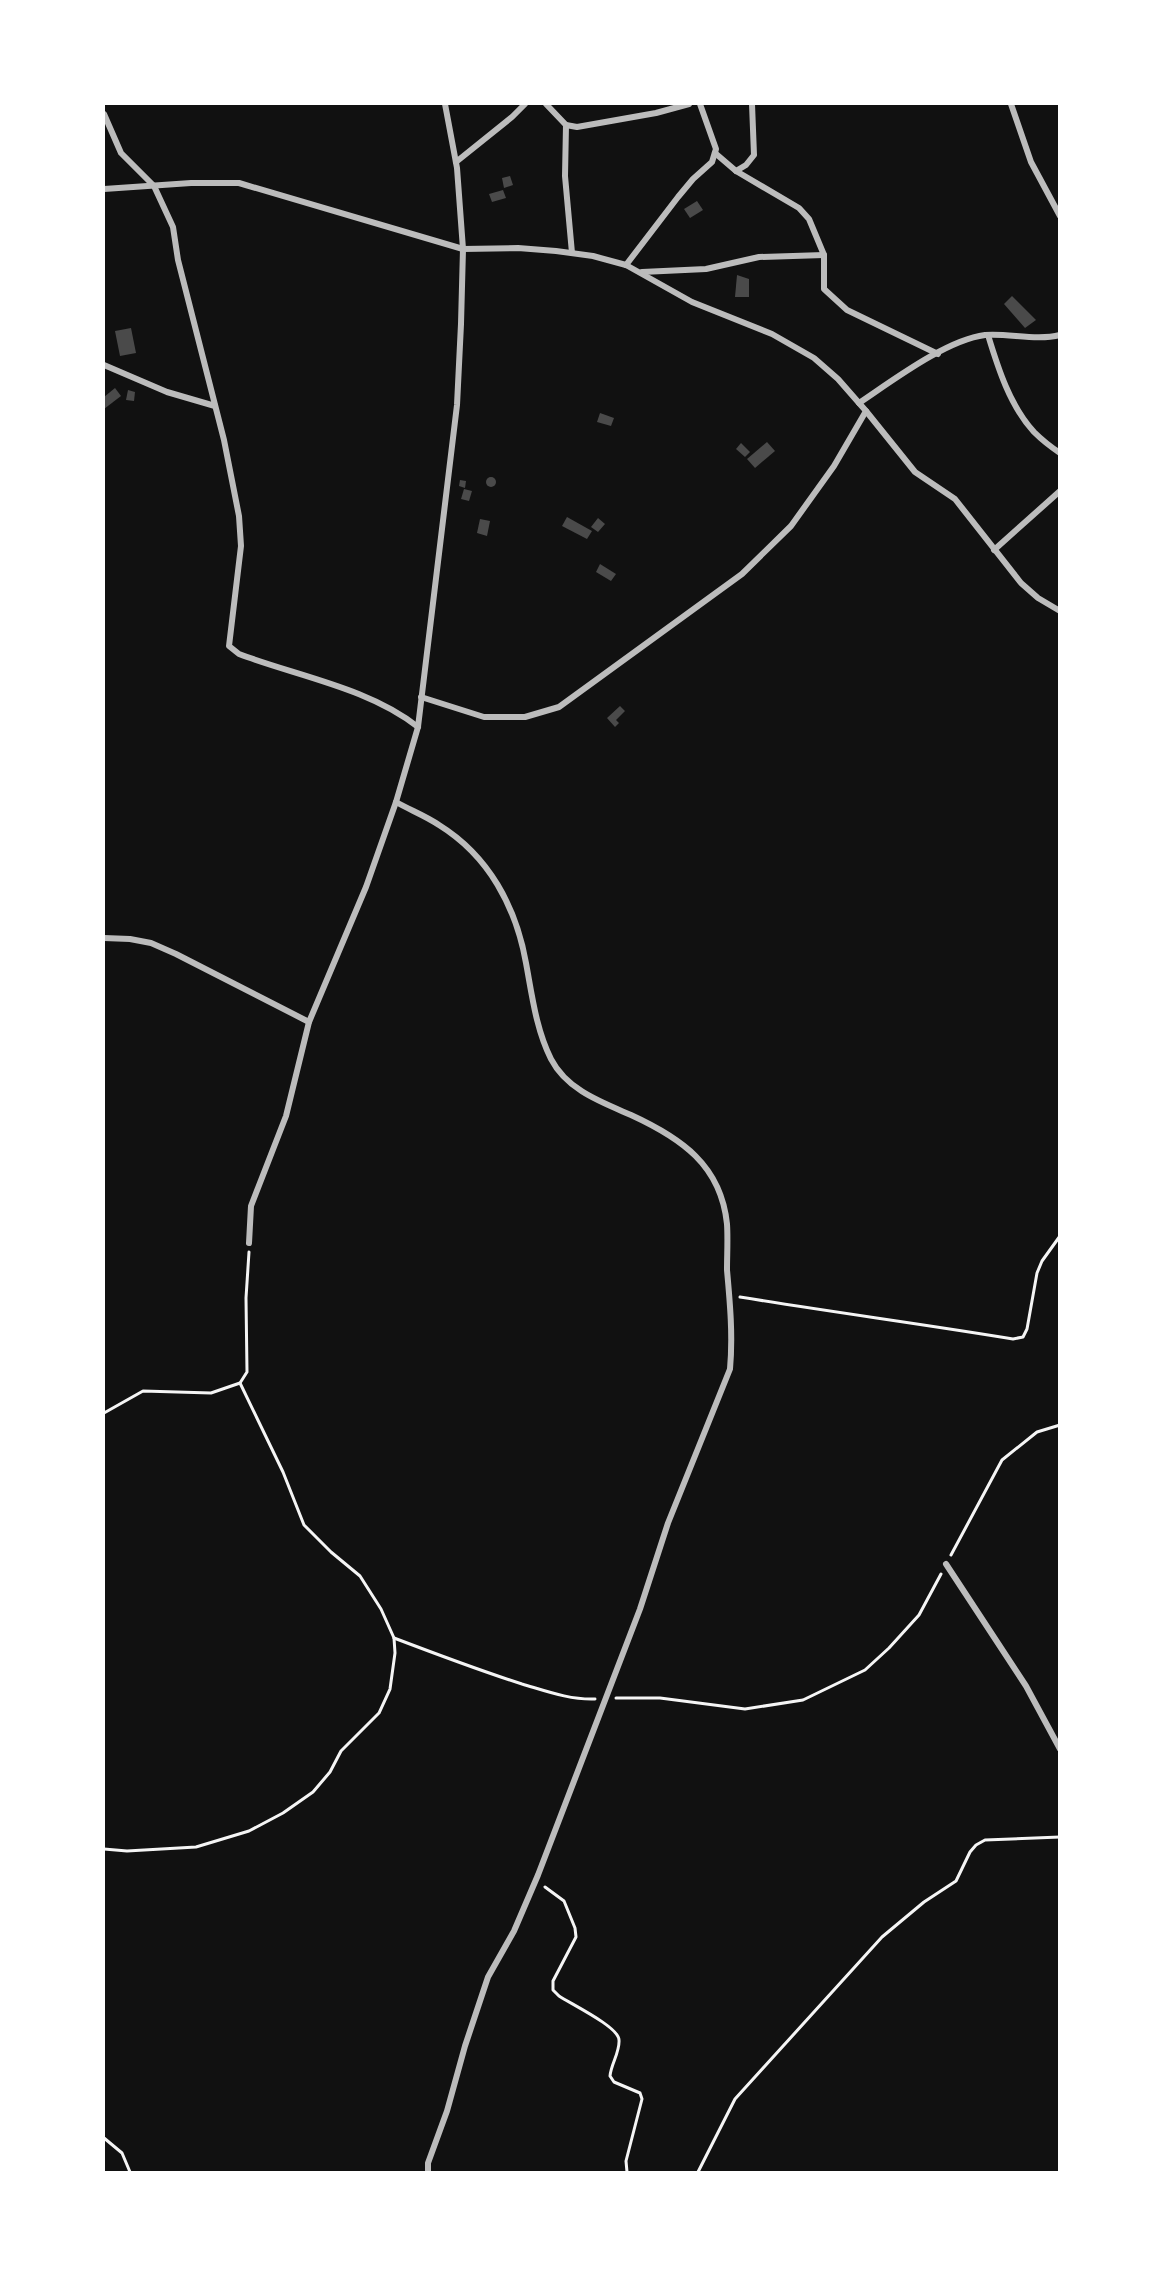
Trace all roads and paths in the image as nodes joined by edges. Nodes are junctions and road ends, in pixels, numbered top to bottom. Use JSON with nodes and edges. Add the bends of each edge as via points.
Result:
{"nodes":[{"id":1,"x":445,"y":104,"type":"edge"},
{"id":2,"x":525,"y":104,"type":"edge"},
{"id":3,"x":546,"y":104,"type":"edge"},
{"id":4,"x":689,"y":104,"type":"edge"},
{"id":5,"x":700,"y":104,"type":"edge"},
{"id":6,"x":752,"y":104,"type":"edge"},
{"id":7,"x":1011,"y":104,"type":"edge"},
{"id":8,"x":104,"y":114,"type":"edge"},
{"id":9,"x":566,"y":125,"type":"junction"},
{"id":10,"x":715,"y":153,"type":"junction"},
{"id":11,"x":456,"y":162,"type":"junction"},
{"id":12,"x":736,"y":171,"type":"junction"},
{"id":13,"x":154,"y":186,"type":"junction"},
{"id":14,"x":104,"y":189,"type":"edge"},
{"id":15,"x":1059,"y":216,"type":"edge"},
{"id":16,"x":463,"y":249,"type":"junction"},
{"id":17,"x":572,"y":253,"type":"junction"},
{"id":18,"x":824,"y":255,"type":"junction"},
{"id":19,"x":626,"y":265,"type":"junction"},
{"id":20,"x":641,"y":272,"type":"junction"},
{"id":21,"x":988,"y":335,"type":"junction"},
{"id":22,"x":1059,"y":335,"type":"edge"},
{"id":23,"x":938,"y":354,"type":"junction"},
{"id":24,"x":104,"y":365,"type":"edge"},
{"id":25,"x":859,"y":404,"type":"junction"},
{"id":26,"x":215,"y":406,"type":"junction"},
{"id":27,"x":866,"y":411,"type":"junction"},
{"id":28,"x":1059,"y":453,"type":"edge"},
{"id":29,"x":1059,"y":491,"type":"edge"},
{"id":30,"x":994,"y":550,"type":"junction"},
{"id":31,"x":1059,"y":611,"type":"edge"},
{"id":32,"x":421,"y":697,"type":"junction"},
{"id":33,"x":418,"y":727,"type":"junction"},
{"id":34,"x":396,"y":802,"type":"junction"},
{"id":35,"x":104,"y":938,"type":"edge"},
{"id":36,"x":309,"y":1022,"type":"junction"},
{"id":37,"x":1059,"y":1236,"type":"edge"},
{"id":38,"x":249,"y":1243,"type":"joint"},
{"id":39,"x":729,"y":1295,"type":"junction"},
{"id":40,"x":240,"y":1383,"type":"junction"},
{"id":41,"x":104,"y":1413,"type":"edge"},
{"id":42,"x":1059,"y":1425,"type":"edge"},
{"id":43,"x":946,"y":1564,"type":"junction"},
{"id":44,"x":394,"y":1638,"type":"junction"},
{"id":45,"x":606,"y":1698,"type":"junction"},
{"id":46,"x":1059,"y":1749,"type":"edge"},
{"id":47,"x":1059,"y":1837,"type":"edge"},
{"id":48,"x":104,"y":1849,"type":"edge"},
{"id":49,"x":538,"y":1875,"type":"junction"},
{"id":50,"x":104,"y":2138,"type":"edge"},
{"id":51,"x":130,"y":2172,"type":"edge"},
{"id":52,"x":428,"y":2172,"type":"edge"},
{"id":53,"x":627,"y":2172,"type":"edge"},
{"id":54,"x":698,"y":2172,"type":"edge"}],
"edges":[{"from":1,"to":11,"type":"street"},
{"from":2,"to":11,"type":"street"},
{"from":3,"to":9,"type":"street"},
{"from":4,"to":9,"type":"street","via":[[597,125]]},
{"from":5,"to":10,"type":"street"},
{"from":6,"to":12,"type":"street","via":[[754,155]]},
{"from":7,"to":15,"type":"street","via":[[1031,162]]},
{"from":8,"to":13,"type":"street","via":[[121,153]]},
{"from":9,"to":17,"type":"street","via":[[565,176]]},
{"from":10,"to":12,"type":"street"},
{"from":10,"to":19,"type":"street","via":[[712,162],[693,179]]},
{"from":11,"to":16,"type":"street"},
{"from":12,"to":18,"type":"street","via":[[799,208],[809,219]]},
{"from":13,"to":14,"type":"street"},
{"from":13,"to":16,"type":"street","via":[[239,183]]},
{"from":13,"to":26,"type":"street","via":[[173,227]]},
{"from":16,"to":17,"type":"street","via":[[518,248]]},
{"from":16,"to":32,"type":"street","via":[[457,405]]},
{"from":17,"to":19,"type":"street"},
{"from":18,"to":20,"type":"street","via":[[759,257],[706,269]]},
{"from":18,"to":23,"type":"street","via":[[824,289],[835,300],[856,315]]},
{"from":19,"to":20,"type":"street"},
{"from":20,"to":25,"type":"street","via":[[692,302],[795,346],[830,372]]},
{"from":21,"to":22,"type":"street"},
{"from":21,"to":23,"type":"street"},
{"from":21,"to":28,"type":"street","via":[[1006,387],[1018,407],[1034,431]]},
{"from":23,"to":25,"type":"street"},
{"from":24,"to":26,"type":"street","via":[[167,392]]},
{"from":25,"to":27,"type":"street"},
{"from":26,"to":33,"type":"street","via":[[239,516],[241,546],[229,646],[239,654],[374,701]]},
{"from":27,"to":30,"type":"street","via":[[915,472],[955,499]]},
{"from":27,"to":32,"type":"street","via":[[834,466],[791,526],[742,574],[559,706],[525,717],[484,717]]},
{"from":29,"to":30,"type":"street"},
{"from":30,"to":31,"type":"street","via":[[1021,583]]},
{"from":32,"to":33,"type":"street"},
{"from":33,"to":34,"type":"street"},
{"from":34,"to":36,"type":"street","via":[[366,887]]},
{"from":34,"to":39,"type":"street","via":[[448,832],[481,859],[501,889],[517,924],[545,1043],[562,1075],[585,1095],[681,1143],[703,1162],[719,1188],[727,1224]]},
{"from":35,"to":36,"type":"street","via":[[151,943]]},
{"from":36,"to":38,"type":"street","via":[[286,1116],[251,1206]]},
{"from":37,"to":39,"type":"path","via":[[1037,1273],[1028,1329],[1023,1337],[1013,1339]]},
{"from":38,"to":40,"type":"path","via":[[247,1372]]},
{"from":39,"to":45,"type":"street","via":[[730,1369],[668,1523]]},
{"from":40,"to":41,"type":"path","via":[[211,1393],[143,1391]]},
{"from":40,"to":44,"type":"path","via":[[304,1526],[360,1576]]},
{"from":42,"to":43,"type":"path","via":[[1037,1432],[1002,1460]]},
{"from":43,"to":45,"type":"path","via":[[919,1615],[865,1671],[803,1700],[745,1708],[660,1698]]},
{"from":43,"to":46,"type":"street","via":[[1026,1686]]},
{"from":44,"to":45,"type":"path","via":[[549,1692],[580,1700]]},
{"from":44,"to":48,"type":"path","via":[[390,1689],[379,1713],[341,1751],[310,1796],[249,1832],[196,1847]]},
{"from":45,"to":49,"type":"street"},
{"from":47,"to":54,"type":"path","via":[[985,1840],[976,1845],[956,1881],[882,1937],[735,2099]]},
{"from":49,"to":52,"type":"street","via":[[508,1945],[488,1977]]},
{"from":49,"to":53,"type":"path","via":[[547,1889],[564,1901],[575,1928],[576,1937],[553,1981],[553,1990],[618,2033],[620,2040],[610,2076],[614,2082],[640,2093],[642,2099],[626,2161]]},
{"from":50,"to":51,"type":"path","via":[[122,2153]]}]}
